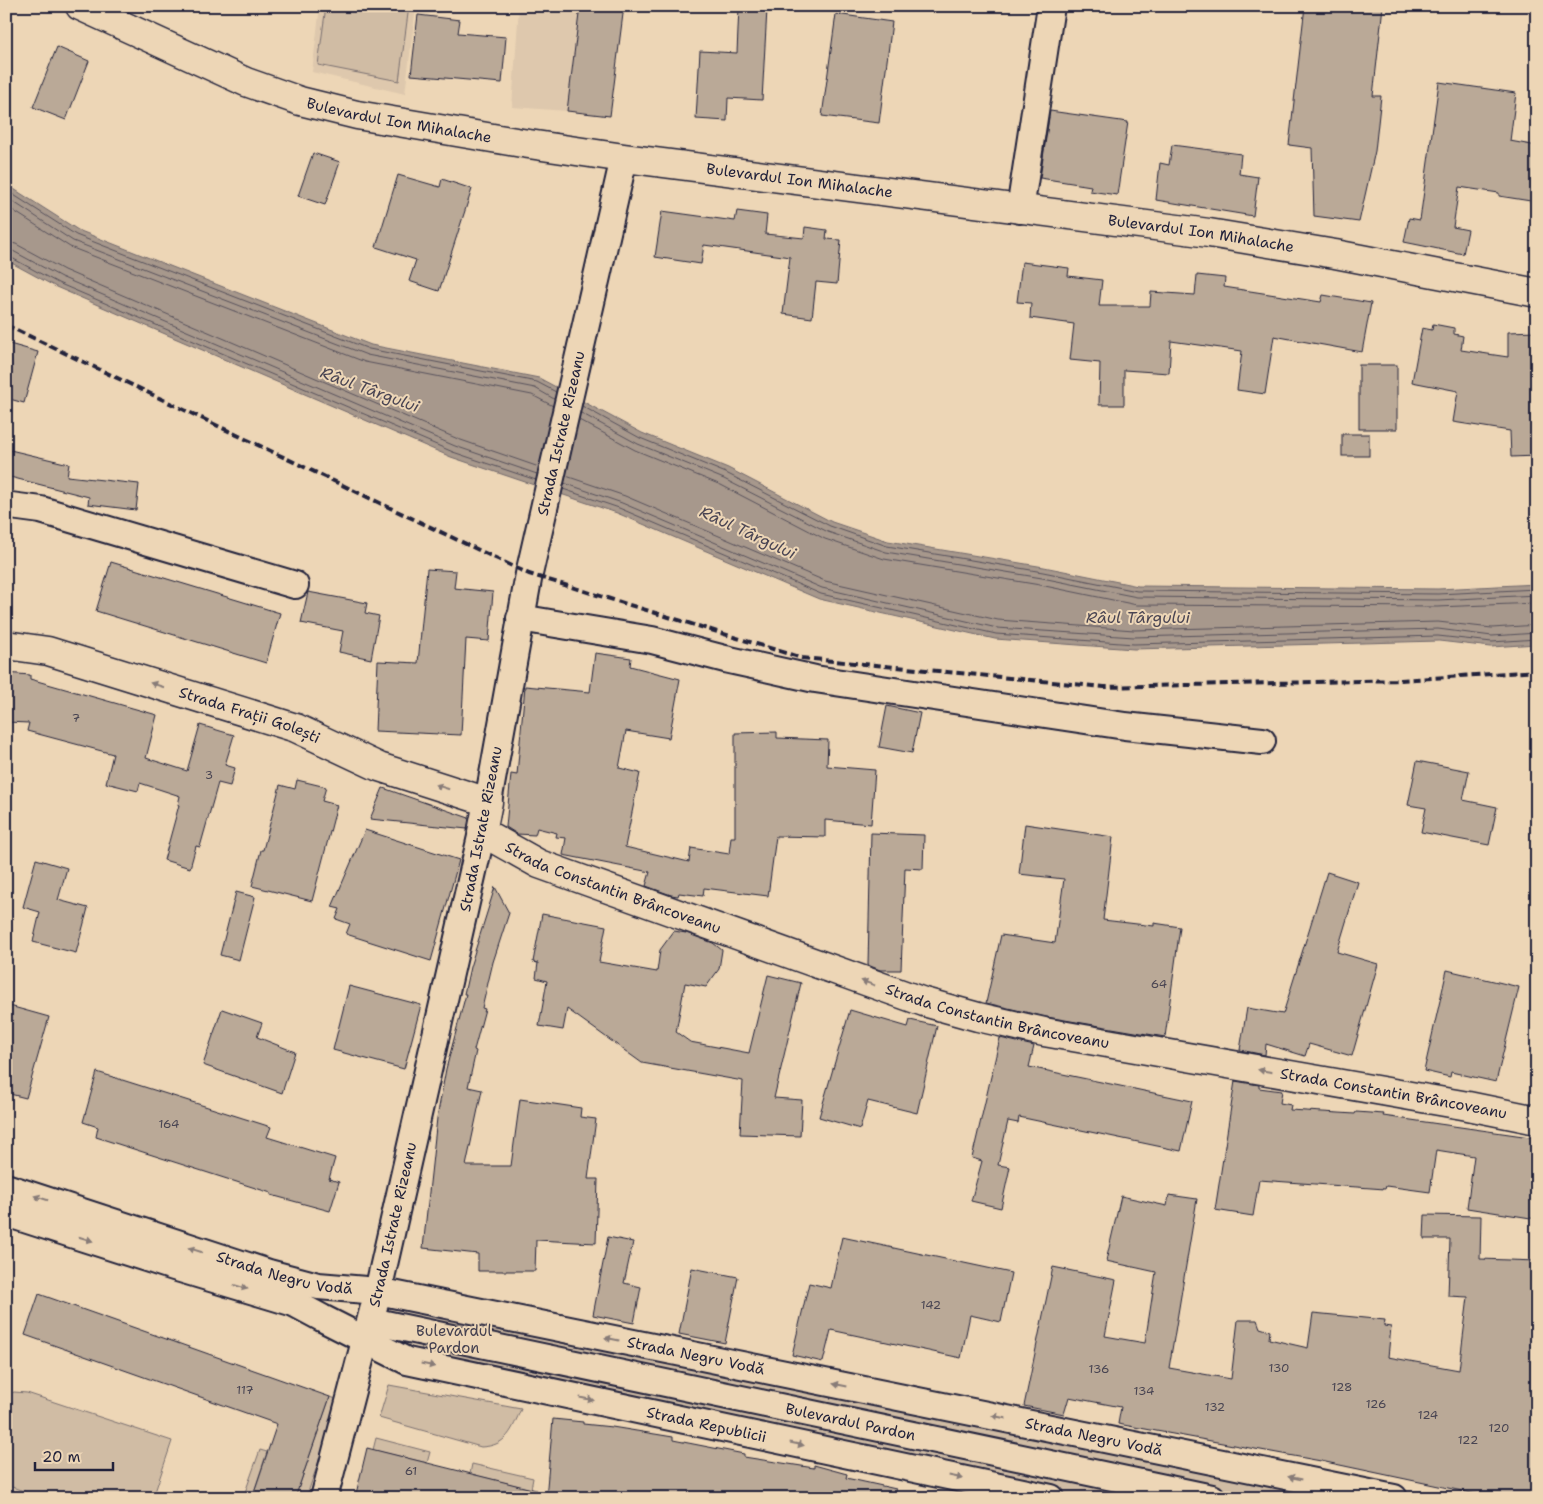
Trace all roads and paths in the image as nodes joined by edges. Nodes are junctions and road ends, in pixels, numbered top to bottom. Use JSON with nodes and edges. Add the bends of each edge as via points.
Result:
{"nodes":[{"id":1,"x":80,"y":6,"type":"edge"},
{"id":2,"x":1051,"y":6,"type":"edge"},
{"id":3,"x":624,"y":158,"type":"junction"},
{"id":4,"x":1020,"y":210,"type":"junction"},
{"id":5,"x":1537,"y":293,"type":"edge"},
{"id":6,"x":6,"y":507,"type":"edge"},
{"id":7,"x":295,"y":585,"type":"dead end"},
{"id":8,"x":520,"y":618,"type":"junction"},
{"id":9,"x":6,"y":645,"type":"edge"},
{"id":10,"x":1262,"y":741,"type":"dead end"},
{"id":11,"x":488,"y":802,"type":"junction"},
{"id":12,"x":482,"y":832,"type":"junction"},
{"id":13,"x":1537,"y":1120,"type":"edge"},
{"id":14,"x":6,"y":1187,"type":"edge"},
{"id":15,"x":6,"y":1213,"type":"edge"},
{"id":16,"x":378,"y":1291,"type":"junction"},
{"id":17,"x":369,"y":1331,"type":"junction"},
{"id":18,"x":324,"y":1498,"type":"edge"},
{"id":19,"x":1051,"y":1498,"type":"edge"},
{"id":20,"x":1212,"y":1498,"type":"edge"},
{"id":21,"x":1394,"y":1498,"type":"edge"}],
"edges":[{"from":1,"to":3,"type":"main road","name":"Bulevardul Ion Mihalache","via":[[246,82],[300,100],[431,129]]},
{"from":2,"to":4,"type":"street"},
{"from":3,"to":4,"type":"main road","name":"Bulevardul Ion Mihalache"},
{"from":3,"to":8,"type":"street","name":"Strada Istrate Rizeanu"},
{"from":4,"to":5,"type":"main road","name":"Bulevardul Ion Mihalache","via":[[1209,233]]},
{"from":6,"to":7,"type":"street","via":[[41,510]]},
{"from":8,"to":10,"type":"street","via":[[652,640],[815,679],[1125,726]]},
{"from":8,"to":11,"type":"street","name":"Strada Istrate Rizeanu"},
{"from":11,"to":9,"type":"main road","name":"Strada Frații Golești","one_way":true,"via":[[379,767],[296,728],[48,651]]},
{"from":11,"to":12,"type":"main road","name":"Strada Istrate Rizeanu"},
{"from":13,"to":12,"type":"main road","name":"Strada Constantin Brâncoveanu","one_way":true,"via":[[1044,1032],[942,1007],[858,980],[538,864]]},
{"from":12,"to":16,"type":"street","name":"Strada Istrate Rizeanu"},
{"from":16,"to":14,"type":"street","name":"Strada Negru Vodă","one_way":true,"via":[[318,1286],[269,1273]]},
{"from":15,"to":17,"type":"street","name":"Strada Negru Vodă","one_way":true,"via":[[294,1303]]},
{"from":16,"to":17,"type":"street","name":"Strada Istrate Rizeanu"},
{"from":21,"to":16,"type":"street","name":"Strada Negru Vodă","one_way":true},
{"from":17,"to":18,"type":"street","name":"Strada Istrate Rizeanu"},
{"from":17,"to":19,"type":"street","name":"Strada Republicii","one_way":true,"via":[[407,1361]]},
{"from":17,"to":20,"type":"street","name":"Bulevardul Pardon"}]}
